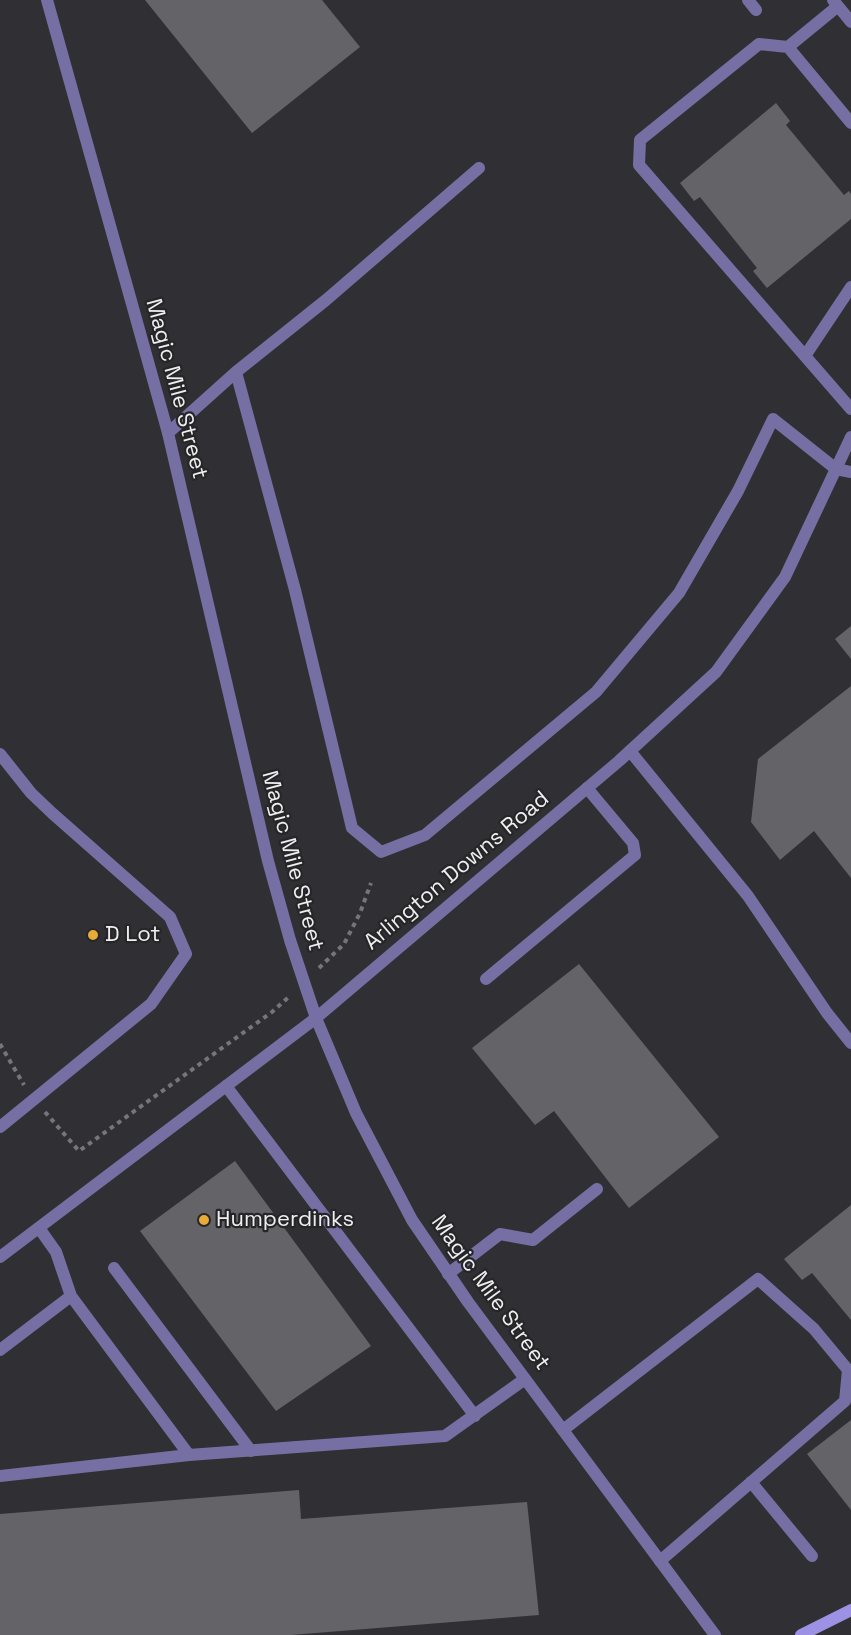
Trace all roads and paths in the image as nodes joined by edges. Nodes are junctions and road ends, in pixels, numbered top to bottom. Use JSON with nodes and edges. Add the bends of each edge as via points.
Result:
{"nodes":[{"id":1,"x":47,"y":0,"type":"edge"},
{"id":2,"x":748,"y":0,"type":"edge"},
{"id":3,"x":836,"y":3,"type":"edge"},
{"id":4,"x":756,"y":10,"type":"dead end"},
{"id":5,"x":851,"y":22,"type":"edge"},
{"id":6,"x":788,"y":47,"type":"junction"},
{"id":7,"x":851,"y":123,"type":"edge"},
{"id":8,"x":479,"y":168,"type":"dead end"},
{"id":9,"x":851,"y":287,"type":"edge"},
{"id":10,"x":805,"y":356,"type":"junction"},
{"id":11,"x":236,"y":372,"type":"junction"},
{"id":12,"x":851,"y":409,"type":"edge"},
{"id":13,"x":168,"y":433,"type":"junction"},
{"id":14,"x":851,"y":437,"type":"edge"},
{"id":15,"x":836,"y":469,"type":"junction"},
{"id":16,"x":851,"y":472,"type":"edge"},
{"id":17,"x":630,"y":751,"type":"junction"},
{"id":18,"x":0,"y":754,"type":"edge"},
{"id":19,"x":587,"y":788,"type":"junction"},
{"id":20,"x":371,"y":883,"type":"dead end"},
{"id":21,"x":486,"y":979,"type":"dead end"},
{"id":22,"x":303,"y":984,"type":"junction"},
{"id":23,"x":316,"y":1018,"type":"junction"},
{"id":24,"x":851,"y":1042,"type":"edge"},
{"id":25,"x":0,"y":1044,"type":"edge"},
{"id":26,"x":226,"y":1086,"type":"junction"},
{"id":27,"x":35,"y":1098,"type":"junction"},
{"id":28,"x":0,"y":1127,"type":"edge"},
{"id":29,"x":597,"y":1190,"type":"dead end"},
{"id":30,"x":39,"y":1228,"type":"junction"},
{"id":31,"x":0,"y":1257,"type":"edge"},
{"id":32,"x":114,"y":1268,"type":"dead end"},
{"id":33,"x":448,"y":1274,"type":"junction"},
{"id":34,"x":71,"y":1296,"type":"junction"},
{"id":35,"x":0,"y":1350,"type":"edge"},
{"id":36,"x":525,"y":1379,"type":"junction"},
{"id":37,"x":475,"y":1416,"type":"junction"},
{"id":38,"x":563,"y":1430,"type":"junction"},
{"id":39,"x":251,"y":1451,"type":"junction"},
{"id":40,"x":189,"y":1455,"type":"junction"},
{"id":41,"x":0,"y":1476,"type":"edge"},
{"id":42,"x":751,"y":1482,"type":"junction"},
{"id":43,"x":812,"y":1556,"type":"dead end"},
{"id":44,"x":660,"y":1561,"type":"junction"},
{"id":45,"x":851,"y":1610,"type":"edge"},
{"id":46,"x":715,"y":1635,"type":"edge"},
{"id":47,"x":801,"y":1635,"type":"edge"}],
"edges":[{"from":1,"to":13,"type":"street","name":"Magic Mile Street"},
{"from":2,"to":4,"type":"street"},
{"from":3,"to":5,"type":"street"},
{"from":3,"to":6,"type":"street"},
{"from":6,"to":7,"type":"street"},
{"from":6,"to":10,"type":"street","via":[[759,44],[750,51],[640,140],[639,165]]},
{"from":8,"to":11,"type":"street"},
{"from":9,"to":10,"type":"street"},
{"from":10,"to":12,"type":"street"},
{"from":11,"to":13,"type":"street"},
{"from":11,"to":15,"type":"street","via":[[295,590],[352,828],[381,852],[425,835],[596,692],[679,592],[738,491],[773,419]]},
{"from":13,"to":22,"type":"street","name":"Magic Mile Street","via":[[268,861]]},
{"from":14,"to":15,"type":"street","name":"Arlington Downs Road"},
{"from":15,"to":16,"type":"street"},
{"from":15,"to":17,"type":"street","name":"Arlington Downs Road","via":[[785,577],[716,672]]},
{"from":17,"to":19,"type":"street","name":"Arlington Downs Road"},
{"from":17,"to":24,"type":"street","via":[[748,896]]},
{"from":18,"to":27,"type":"street","via":[[31,793],[170,917],[186,954],[151,1004]]},
{"from":19,"to":21,"type":"street","via":[[633,843],[635,855]]},
{"from":19,"to":23,"type":"street","name":"Arlington Downs Road"},
{"from":20,"to":22,"type":"path","via":[[344,944]]},
{"from":22,"to":23,"type":"street","name":"Magic Mile Street"},
{"from":22,"to":27,"type":"path","via":[[272,1011],[79,1151]]},
{"from":23,"to":26,"type":"street","name":"Arlington Downs Road"},
{"from":23,"to":33,"type":"street","name":"Magic Mile Street","via":[[385,1172]]},
{"from":25,"to":27,"type":"path"},
{"from":26,"to":30,"type":"street","name":"Arlington Downs Road"},
{"from":26,"to":37,"type":"street"},
{"from":27,"to":28,"type":"street"},
{"from":29,"to":33,"type":"street","via":[[533,1240],[500,1234]]},
{"from":30,"to":31,"type":"street","name":"Arlington Downs Road"},
{"from":30,"to":34,"type":"street","via":[[57,1252]]},
{"from":32,"to":39,"type":"street"},
{"from":33,"to":36,"type":"street","name":"Magic Mile Street"},
{"from":34,"to":35,"type":"street"},
{"from":34,"to":40,"type":"street"},
{"from":36,"to":37,"type":"street"},
{"from":36,"to":38,"type":"street","name":"Magic Mile Street"},
{"from":37,"to":39,"type":"street","via":[[445,1436]]},
{"from":38,"to":42,"type":"street","via":[[758,1279],[814,1329],[848,1370],[845,1401]]},
{"from":38,"to":44,"type":"street","name":"Magic Mile Street"},
{"from":39,"to":40,"type":"street"},
{"from":40,"to":41,"type":"street"},
{"from":42,"to":43,"type":"street"},
{"from":42,"to":44,"type":"street"},
{"from":44,"to":46,"type":"street","name":"Magic Mile Street"},
{"from":45,"to":47,"type":"main road"}]}
